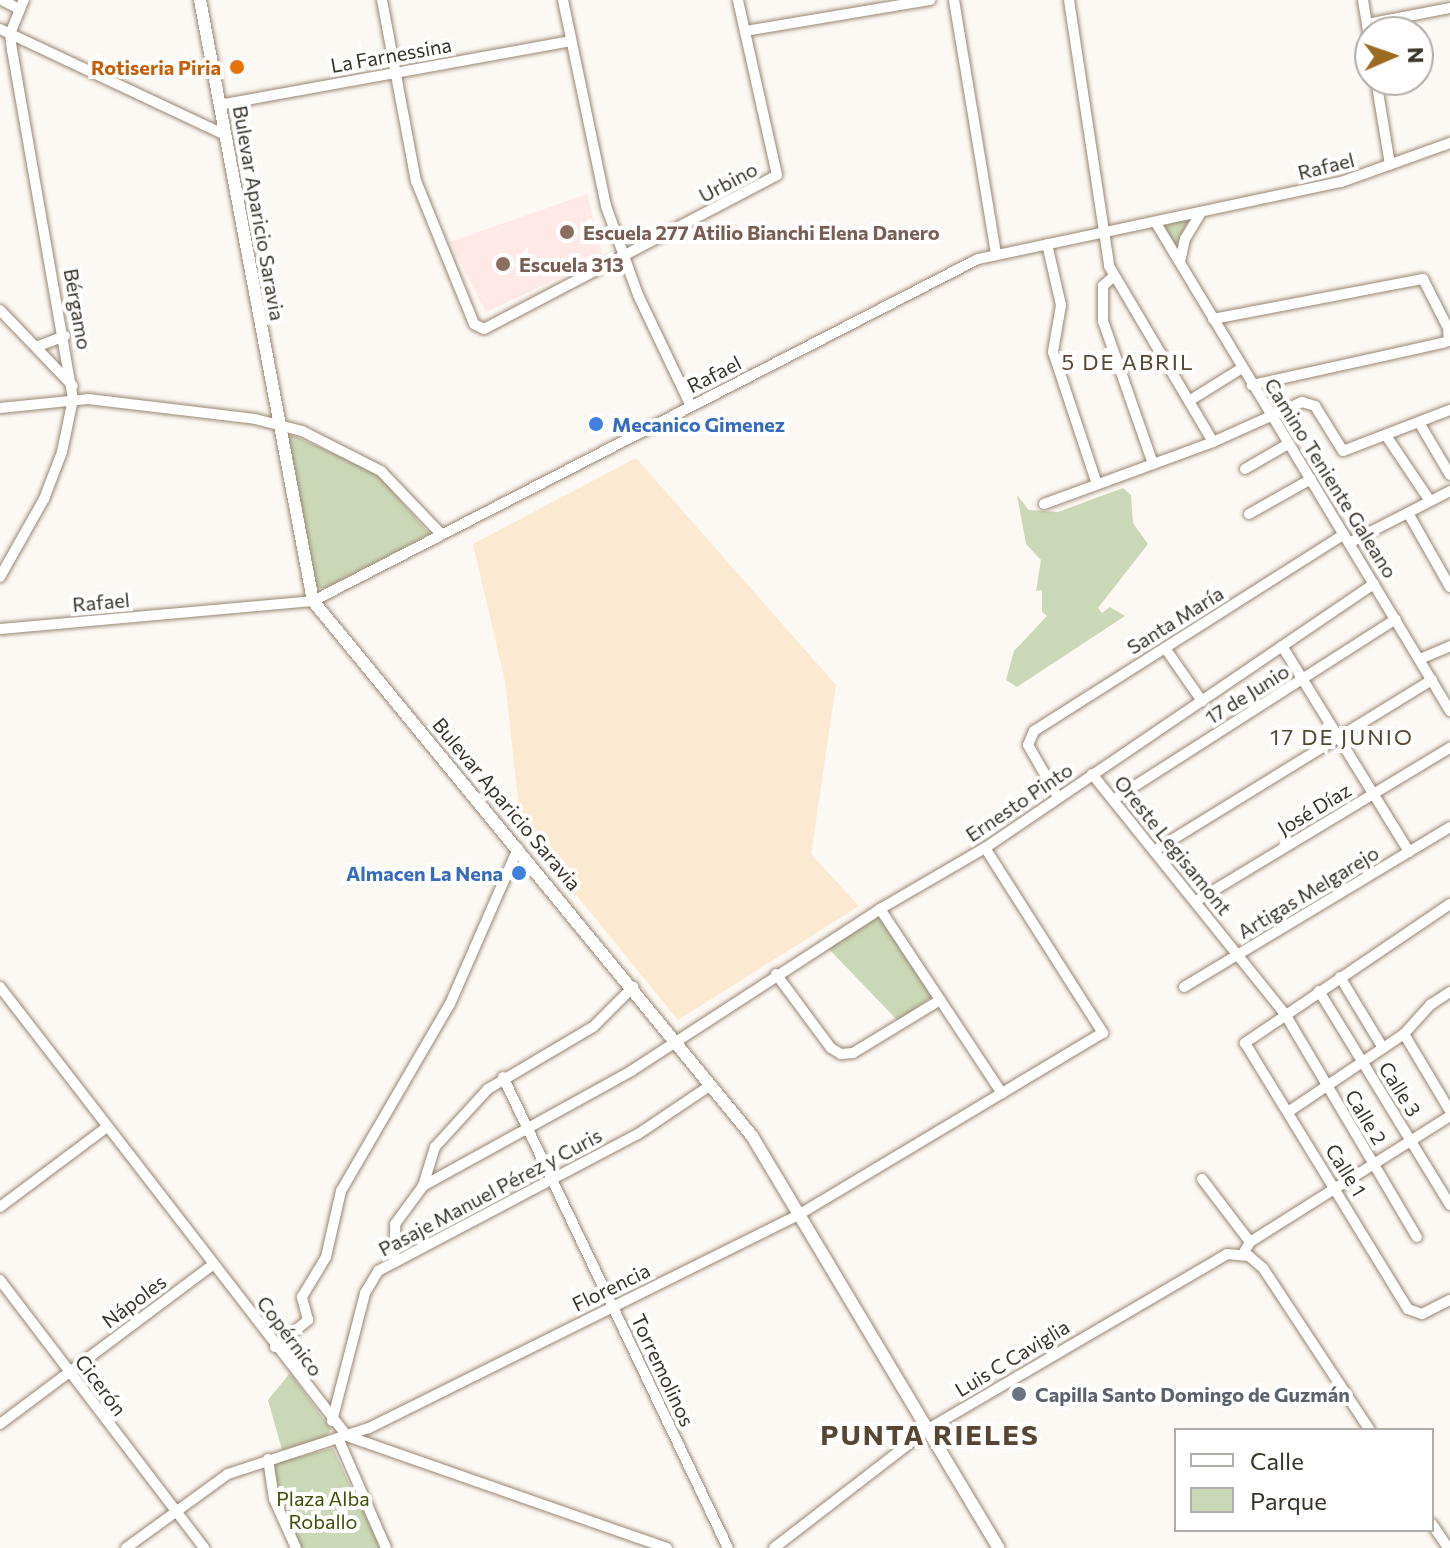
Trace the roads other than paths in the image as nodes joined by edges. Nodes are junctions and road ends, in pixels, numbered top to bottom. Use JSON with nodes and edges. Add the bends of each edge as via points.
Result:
{"nodes":[{"id":1,"x":2,"y":0,"type":"edge"},
{"id":2,"x":200,"y":0,"type":"edge"},
{"id":3,"x":382,"y":0,"type":"edge"},
{"id":4,"x":563,"y":0,"type":"edge"},
{"id":5,"x":738,"y":0,"type":"edge"},
{"id":6,"x":930,"y":0,"type":"edge"},
{"id":7,"x":954,"y":0,"type":"edge"},
{"id":8,"x":1069,"y":0,"type":"edge"},
{"id":9,"x":1446,"y":0,"type":"edge"},
{"id":10,"x":22,"y":4,"type":"edge"},
{"id":11,"x":1450,"y":8,"type":"edge"},
{"id":12,"x":1408,"y":16,"type":"edge"},
{"id":13,"x":745,"y":31,"type":"junction"},
{"id":14,"x":5,"y":32,"type":"edge"},
{"id":15,"x":570,"y":41,"type":"junction"},
{"id":16,"x":395,"y":72,"type":"junction"},
{"id":17,"x":1379,"y":96,"type":"edge"},
{"id":18,"x":219,"y":105,"type":"junction"},
{"id":19,"x":225,"y":135,"type":"junction"},
{"id":20,"x":1450,"y":143,"type":"edge"},
{"id":21,"x":1390,"y":165,"type":"junction"},
{"id":22,"x":1200,"y":214,"type":"junction"},
{"id":23,"x":1156,"y":223,"type":"junction"},
{"id":24,"x":1105,"y":232,"type":"junction"},
{"id":25,"x":1047,"y":244,"type":"junction"},
{"id":26,"x":996,"y":254,"type":"junction"},
{"id":27,"x":623,"y":258,"type":"junction"},
{"id":28,"x":1180,"y":264,"type":"junction"},
{"id":29,"x":1114,"y":276,"type":"junction"},
{"id":30,"x":0,"y":310,"type":"edge"},
{"id":31,"x":1213,"y":319,"type":"junction"},
{"id":32,"x":65,"y":336,"type":"junction"},
{"id":33,"x":1449,"y":338,"type":"edge"},
{"id":34,"x":36,"y":347,"type":"junction"},
{"id":35,"x":1242,"y":368,"type":"junction"},
{"id":36,"x":1252,"y":385,"type":"junction"},
{"id":37,"x":73,"y":386,"type":"junction"},
{"id":38,"x":73,"y":399,"type":"junction"},
{"id":39,"x":1189,"y":401,"type":"junction"},
{"id":40,"x":691,"y":406,"type":"junction"},
{"id":41,"x":0,"y":408,"type":"edge"},
{"id":42,"x":1450,"y":410,"type":"edge"},
{"id":43,"x":1270,"y":415,"type":"junction"},
{"id":44,"x":1420,"y":424,"type":"junction"},
{"id":45,"x":278,"y":425,"type":"junction"},
{"id":46,"x":1387,"y":437,"type":"junction"},
{"id":47,"x":1213,"y":442,"type":"junction"},
{"id":48,"x":1288,"y":444,"type":"junction"},
{"id":49,"x":1153,"y":464,"type":"junction"},
{"id":50,"x":1245,"y":469,"type":"dead end"},
{"id":51,"x":1450,"y":475,"type":"edge"},
{"id":52,"x":1311,"y":479,"type":"junction"},
{"id":53,"x":1097,"y":484,"type":"junction"},
{"id":54,"x":1450,"y":491,"type":"edge"},
{"id":55,"x":1430,"y":501,"type":"junction"},
{"id":56,"x":1044,"y":504,"type":"dead end"},
{"id":57,"x":1408,"y":513,"type":"junction"},
{"id":58,"x":1249,"y":514,"type":"dead end"},
{"id":59,"x":441,"y":534,"type":"junction"},
{"id":60,"x":1346,"y":539,"type":"junction"},
{"id":61,"x":0,"y":577,"type":"edge"},
{"id":62,"x":1374,"y":584,"type":"junction"},
{"id":63,"x":1450,"y":587,"type":"edge"},
{"id":64,"x":313,"y":601,"type":"junction"},
{"id":65,"x":1396,"y":619,"type":"junction"},
{"id":66,"x":0,"y":629,"type":"edge"},
{"id":67,"x":1282,"y":646,"type":"junction"},
{"id":68,"x":1450,"y":646,"type":"edge"},
{"id":69,"x":1165,"y":648,"type":"junction"},
{"id":70,"x":1420,"y":659,"type":"junction"},
{"id":71,"x":1303,"y":680,"type":"junction"},
{"id":72,"x":1432,"y":680,"type":"junction"},
{"id":73,"x":1202,"y":701,"type":"junction"},
{"id":74,"x":1450,"y":711,"type":"edge"},
{"id":75,"x":1340,"y":737,"type":"junction"},
{"id":76,"x":1450,"y":748,"type":"edge"},
{"id":77,"x":1092,"y":774,"type":"junction"},
{"id":78,"x":1375,"y":793,"type":"junction"},
{"id":79,"x":1058,"y":797,"type":"junction"},
{"id":80,"x":1116,"y":798,"type":"junction"},
{"id":81,"x":1450,"y":827,"type":"edge"},
{"id":82,"x":518,"y":848,"type":"junction"},
{"id":83,"x":985,"y":848,"type":"junction"},
{"id":84,"x":1157,"y":849,"type":"junction"},
{"id":85,"x":1409,"y":852,"type":"junction"},
{"id":86,"x":1196,"y":901,"type":"junction"},
{"id":87,"x":1450,"y":904,"type":"edge"},
{"id":88,"x":880,"y":909,"type":"junction"},
{"id":89,"x":1237,"y":955,"type":"junction"},
{"id":90,"x":776,"y":974,"type":"junction"},
{"id":91,"x":1340,"y":977,"type":"junction"},
{"id":92,"x":0,"y":987,"type":"edge"},
{"id":93,"x":633,"y":987,"type":"junction"},
{"id":94,"x":1184,"y":987,"type":"dead end"},
{"id":95,"x":1319,"y":991,"type":"junction"},
{"id":96,"x":1450,"y":992,"type":"edge"},
{"id":97,"x":940,"y":1000,"type":"junction"},
{"id":98,"x":1285,"y":1014,"type":"junction"},
{"id":99,"x":1404,"y":1034,"type":"junction"},
{"id":100,"x":677,"y":1040,"type":"junction"},
{"id":101,"x":1383,"y":1048,"type":"junction"},
{"id":102,"x":1362,"y":1062,"type":"junction"},
{"id":103,"x":503,"y":1077,"type":"junction"},
{"id":104,"x":711,"y":1085,"type":"junction"},
{"id":105,"x":1327,"y":1086,"type":"junction"},
{"id":106,"x":1002,"y":1093,"type":"junction"},
{"id":107,"x":1288,"y":1112,"type":"junction"},
{"id":108,"x":1450,"y":1113,"type":"edge"},
{"id":109,"x":107,"y":1127,"type":"junction"},
{"id":110,"x":527,"y":1127,"type":"junction"},
{"id":111,"x":1411,"y":1140,"type":"junction"},
{"id":112,"x":1374,"y":1164,"type":"junction"},
{"id":113,"x":1202,"y":1179,"type":"dead end"},
{"id":114,"x":552,"y":1180,"type":"junction"},
{"id":115,"x":423,"y":1186,"type":"junction"},
{"id":116,"x":1336,"y":1188,"type":"junction"},
{"id":117,"x":1450,"y":1205,"type":"edge"},
{"id":118,"x":0,"y":1207,"type":"edge"},
{"id":119,"x":800,"y":1214,"type":"junction"},
{"id":120,"x":1417,"y":1237,"type":"dead end"},
{"id":121,"x":1250,"y":1242,"type":"junction"},
{"id":122,"x":1243,"y":1254,"type":"junction"},
{"id":123,"x":394,"y":1262,"type":"junction"},
{"id":124,"x":214,"y":1264,"type":"junction"},
{"id":125,"x":0,"y":1280,"type":"edge"},
{"id":126,"x":1450,"y":1300,"type":"edge"},
{"id":127,"x":613,"y":1306,"type":"junction"},
{"id":128,"x":275,"y":1347,"type":"junction"},
{"id":129,"x":69,"y":1373,"type":"junction"},
{"id":130,"x":332,"y":1421,"type":"junction"},
{"id":131,"x":0,"y":1424,"type":"edge"},
{"id":132,"x":1369,"y":1428,"type":"edge"},
{"id":133,"x":928,"y":1429,"type":"junction"},
{"id":134,"x":342,"y":1437,"type":"junction"},
{"id":135,"x":268,"y":1459,"type":"junction"},
{"id":136,"x":175,"y":1509,"type":"junction"},
{"id":137,"x":1434,"y":1527,"type":"edge"},
{"id":138,"x":126,"y":1548,"type":"edge"},
{"id":139,"x":204,"y":1548,"type":"edge"},
{"id":140,"x":296,"y":1548,"type":"edge"},
{"id":141,"x":386,"y":1548,"type":"edge"},
{"id":142,"x":667,"y":1548,"type":"edge"},
{"id":143,"x":728,"y":1548,"type":"edge"},
{"id":144,"x":774,"y":1548,"type":"edge"},
{"id":145,"x":999,"y":1548,"type":"edge"},
{"id":146,"x":1448,"y":1548,"type":"edge"}],
"edges":[{"from":1,"to":10,"type":"street"},
{"from":2,"to":18,"type":"street","name":"Bulevar Aparicio Saravia"},
{"from":3,"to":16,"type":"street"},
{"from":4,"to":15,"type":"street"},
{"from":5,"to":13,"type":"street"},
{"from":6,"to":13,"type":"street"},
{"from":7,"to":26,"type":"street"},
{"from":8,"to":24,"type":"street"},
{"from":9,"to":11,"type":"street"},
{"from":10,"to":14,"type":"street"},
{"from":11,"to":12,"type":"street"},
{"from":13,"to":27,"type":"street","name":"Urbino","via":[[777,175]]},
{"from":14,"to":19,"type":"street"},
{"from":14,"to":32,"type":"street","name":"Bérgamo"},
{"from":15,"to":16,"type":"street","name":"La Farnessina"},
{"from":15,"to":27,"type":"street","via":[[592,153]]},
{"from":16,"to":18,"type":"street","name":"La Farnessina"},
{"from":16,"to":27,"type":"street","name":"Urbino","via":[[425,207],[474,324],[484,329]]},
{"from":17,"to":21,"type":"street"},
{"from":18,"to":19,"type":"street","name":"Bulevar Aparicio Saravia"},
{"from":19,"to":45,"type":"street","name":"Bulevar Aparicio Saravia"},
{"from":20,"to":21,"type":"street","name":"Rafael"},
{"from":21,"to":22,"type":"street","name":"Rafael"},
{"from":22,"to":23,"type":"street","name":"Rafael"},
{"from":22,"to":28,"type":"street","via":[[1181,247]]},
{"from":23,"to":24,"type":"street","name":"Rafael"},
{"from":23,"to":28,"type":"street","name":"Camino Teniente Galeano"},
{"from":24,"to":25,"type":"street","name":"Rafael"},
{"from":24,"to":29,"type":"street"},
{"from":25,"to":26,"type":"street","name":"Rafael"},
{"from":25,"to":53,"type":"street","via":[[1061,305],[1052,341],[1056,367]]},
{"from":26,"to":40,"type":"street","name":"Rafael"},
{"from":27,"to":40,"type":"street"},
{"from":28,"to":31,"type":"street","name":"Camino Teniente Galeano"},
{"from":29,"to":39,"type":"street"},
{"from":29,"to":49,"type":"street","via":[[1103,286],[1103,321]]},
{"from":30,"to":34,"type":"street"},
{"from":31,"to":33,"type":"street","via":[[1423,279]]},
{"from":31,"to":35,"type":"street","name":"Camino Teniente Galeano"},
{"from":32,"to":34,"type":"street"},
{"from":32,"to":37,"type":"street","name":"Bérgamo"},
{"from":33,"to":36,"type":"street","via":[[1358,365]]},
{"from":34,"to":37,"type":"street"},
{"from":35,"to":36,"type":"street","name":"Camino Teniente Galeano"},
{"from":35,"to":39,"type":"street"},
{"from":36,"to":43,"type":"street","name":"Camino Teniente Galeano"},
{"from":37,"to":38,"type":"street","name":"Bérgamo"},
{"from":38,"to":41,"type":"street"},
{"from":38,"to":45,"type":"street"},
{"from":38,"to":61,"type":"street","name":"Bérgamo","via":[[48,489]]},
{"from":39,"to":47,"type":"street"},
{"from":40,"to":59,"type":"street","name":"Rafael"},
{"from":42,"to":44,"type":"street"},
{"from":43,"to":46,"type":"street","via":[[1310,402],[1343,451]]},
{"from":43,"to":47,"type":"street"},
{"from":43,"to":48,"type":"street","name":"Camino Teniente Galeano"},
{"from":44,"to":46,"type":"street"},
{"from":44,"to":51,"type":"street"},
{"from":45,"to":59,"type":"street","via":[[357,455],[394,482]]},
{"from":45,"to":64,"type":"street","name":"Bulevar Aparicio Saravia"},
{"from":46,"to":55,"type":"street"},
{"from":47,"to":49,"type":"street"},
{"from":48,"to":50,"type":"street"},
{"from":48,"to":52,"type":"street","name":"Camino Teniente Galeano"},
{"from":49,"to":53,"type":"street"},
{"from":52,"to":58,"type":"street"},
{"from":52,"to":60,"type":"street","name":"Camino Teniente Galeano"},
{"from":53,"to":56,"type":"street"},
{"from":54,"to":55,"type":"street","name":"Santa María"},
{"from":55,"to":57,"type":"street","name":"Santa María"},
{"from":57,"to":60,"type":"street","name":"Santa María"},
{"from":57,"to":63,"type":"street"},
{"from":59,"to":64,"type":"street","name":"Rafael"},
{"from":60,"to":62,"type":"street","name":"Camino Teniente Galeano"},
{"from":60,"to":69,"type":"street","name":"Santa María"},
{"from":62,"to":65,"type":"street","name":"Camino Teniente Galeano"},
{"from":62,"to":67,"type":"street","name":"Ernesto Pinto"},
{"from":64,"to":66,"type":"street","name":"Rafael"},
{"from":64,"to":82,"type":"street","name":"Bulevar Aparicio Saravia"},
{"from":65,"to":70,"type":"street","name":"Camino Teniente Galeano"},
{"from":65,"to":71,"type":"street","name":"17 de Junio"},
{"from":67,"to":71,"type":"street"},
{"from":67,"to":73,"type":"street","name":"Ernesto Pinto"},
{"from":68,"to":70,"type":"street"},
{"from":69,"to":73,"type":"street"},
{"from":69,"to":79,"type":"street","name":"Santa María","via":[[1028,740]]},
{"from":70,"to":72,"type":"street","name":"Camino Teniente Galeano"},
{"from":71,"to":75,"type":"street"},
{"from":71,"to":80,"type":"street","name":"17 de Junio"},
{"from":72,"to":74,"type":"street","name":"Camino Teniente Galeano"},
{"from":72,"to":75,"type":"street"},
{"from":73,"to":77,"type":"street","name":"Ernesto Pinto"},
{"from":75,"to":78,"type":"street"},
{"from":75,"to":84,"type":"street"},
{"from":76,"to":78,"type":"street","name":"José Díaz"},
{"from":77,"to":79,"type":"street","name":"Ernesto Pinto"},
{"from":77,"to":80,"type":"street","name":"Oreste Legisamont"},
{"from":78,"to":85,"type":"street"},
{"from":78,"to":86,"type":"street","name":"José Díaz"},
{"from":79,"to":83,"type":"street","name":"Ernesto Pinto"},
{"from":80,"to":84,"type":"street","name":"Oreste Legisamont"},
{"from":81,"to":85,"type":"street","name":"Artigas Melgarejo"},
{"from":82,"to":93,"type":"street","name":"Bulevar Aparicio Saravia"},
{"from":82,"to":128,"type":"street","via":[[450,1004],[341,1191],[326,1257],[302,1297],[308,1320]]},
{"from":83,"to":88,"type":"street","name":"Ernesto Pinto"},
{"from":83,"to":106,"type":"street","name":"Florencia","via":[[1103,1033]]},
{"from":84,"to":86,"type":"street","name":"Oreste Legisamont"},
{"from":85,"to":89,"type":"street","name":"Artigas Melgarejo"},
{"from":86,"to":89,"type":"street","name":"Oreste Legisamont"},
{"from":87,"to":91,"type":"street"},
{"from":88,"to":90,"type":"street","name":"Ernesto Pinto"},
{"from":88,"to":97,"type":"street"},
{"from":89,"to":94,"type":"street","name":"Artigas Melgarejo"},
{"from":89,"to":98,"type":"street","name":"Oreste Legisamont"},
{"from":90,"to":97,"type":"street","via":[[841,1054],[853,1053]]},
{"from":90,"to":100,"type":"street","name":"Ernesto Pinto"},
{"from":91,"to":95,"type":"street"},
{"from":91,"to":101,"type":"street"},
{"from":92,"to":109,"type":"street","name":"Copérnico"},
{"from":93,"to":100,"type":"street","name":"Bulevar Aparicio Saravia"},
{"from":93,"to":103,"type":"street","via":[[593,1027]]},
{"from":95,"to":98,"type":"street"},
{"from":95,"to":102,"type":"street","name":"Calle 3"},
{"from":96,"to":99,"type":"street"},
{"from":97,"to":106,"type":"street"},
{"from":98,"to":105,"type":"street","name":"Calle 2"},
{"from":98,"to":107,"type":"street","name":"Calle 1","via":[[1245,1043]]},
{"from":99,"to":101,"type":"street"},
{"from":99,"to":108,"type":"street"},
{"from":100,"to":104,"type":"street","name":"Bulevar Aparicio Saravia"},
{"from":100,"to":110,"type":"street","name":"Ernesto Pinto"},
{"from":101,"to":102,"type":"street"},
{"from":102,"to":105,"type":"street"},
{"from":102,"to":111,"type":"street","name":"Calle 3"},
{"from":103,"to":110,"type":"street","name":"Torremolinos"},
{"from":103,"to":115,"type":"street","via":[[435,1147]]},
{"from":104,"to":114,"type":"street","name":"Pasaje Manuel Pérez y Curis","via":[[638,1134]]},
{"from":104,"to":119,"type":"street","name":"Bulevar Aparicio Saravia","via":[[752,1136]]},
{"from":105,"to":107,"type":"street"},
{"from":105,"to":112,"type":"street","name":"Calle 2"},
{"from":106,"to":119,"type":"street","name":"Florencia"},
{"from":107,"to":116,"type":"street","name":"Calle 1"},
{"from":108,"to":111,"type":"street"},
{"from":109,"to":118,"type":"street"},
{"from":109,"to":124,"type":"street","name":"Copérnico"},
{"from":110,"to":114,"type":"street","name":"Torremolinos"},
{"from":110,"to":115,"type":"street","name":"Ernesto Pinto"},
{"from":111,"to":112,"type":"street"},
{"from":111,"to":117,"type":"street","name":"Calle 3"},
{"from":112,"to":116,"type":"street"},
{"from":112,"to":120,"type":"street","name":"Calle 2"},
{"from":113,"to":121,"type":"street"},
{"from":114,"to":123,"type":"street","name":"Pasaje Manuel Pérez y Curis"},
{"from":114,"to":127,"type":"street","name":"Torremolinos"},
{"from":115,"to":123,"type":"street","via":[[395,1224]]},
{"from":116,"to":121,"type":"street"},
{"from":116,"to":126,"type":"street","name":"Calle 1","via":[[1408,1309],[1417,1314]]},
{"from":119,"to":127,"type":"street","name":"Florencia"},
{"from":119,"to":133,"type":"street","name":"Bulevar Aparicio Saravia"},
{"from":121,"to":122,"type":"street"},
{"from":122,"to":132,"type":"street","via":[[1263,1268]]},
{"from":122,"to":133,"type":"street","name":"Luis C Caviglia","via":[[1220,1256]]},
{"from":123,"to":130,"type":"street","name":"Pasaje Manuel Pérez y Curis","via":[[368,1284]]},
{"from":124,"to":128,"type":"street","name":"Copérnico"},
{"from":124,"to":129,"type":"street","name":"Nápoles"},
{"from":125,"to":129,"type":"street","name":"Cicerón"},
{"from":127,"to":134,"type":"street","name":"Florencia"},
{"from":127,"to":143,"type":"street","name":"Torremolinos"},
{"from":128,"to":130,"type":"street","name":"Copérnico"},
{"from":129,"to":131,"type":"street","name":"Nápoles"},
{"from":129,"to":136,"type":"street","name":"Cicerón"},
{"from":130,"to":134,"type":"street","name":"Copérnico"},
{"from":133,"to":144,"type":"street","name":"Luis C Caviglia"},
{"from":133,"to":145,"type":"street","name":"Bulevar Aparicio Saravia"},
{"from":134,"to":135,"type":"street","name":"Florencia"},
{"from":134,"to":141,"type":"street"},
{"from":134,"to":142,"type":"street","name":"Copérnico"},
{"from":135,"to":136,"type":"street","name":"Florencia","via":[[228,1474]]},
{"from":135,"to":140,"type":"street","via":[[274,1499]]},
{"from":136,"to":138,"type":"street","name":"Florencia"},
{"from":136,"to":139,"type":"street","name":"Cicerón"},
{"from":137,"to":146,"type":"street"}]}
